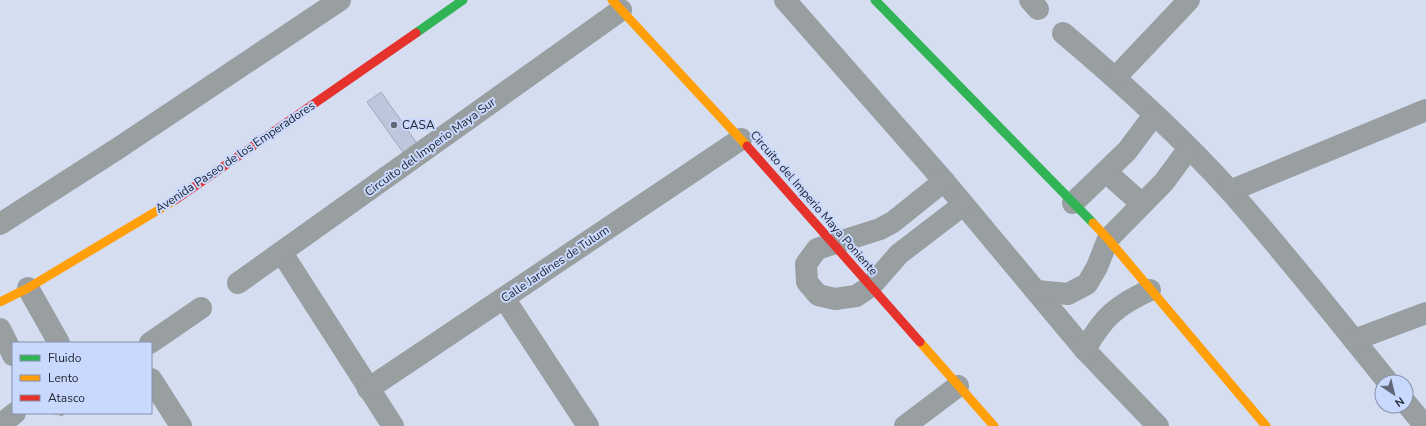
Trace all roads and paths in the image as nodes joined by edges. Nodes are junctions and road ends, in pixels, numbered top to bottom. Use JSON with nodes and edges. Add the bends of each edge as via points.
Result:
{"nodes":[{"id":1,"x":340,"y":0,"type":"edge"},
{"id":2,"x":463,"y":0,"type":"edge"},
{"id":3,"x":785,"y":0,"type":"edge"},
{"id":4,"x":875,"y":0,"type":"edge"},
{"id":5,"x":1189,"y":0,"type":"edge"},
{"id":6,"x":617,"y":5,"type":"edge"},
{"id":7,"x":1063,"y":33,"type":"dead end"},
{"id":8,"x":1116,"y":77,"type":"junction"},
{"id":9,"x":1426,"y":110,"type":"edge"},
{"id":10,"x":1154,"y":115,"type":"junction"},
{"id":11,"x":741,"y":139,"type":"junction"},
{"id":12,"x":1189,"y":148,"type":"junction"},
{"id":13,"x":1106,"y":172,"type":"junction"},
{"id":14,"x":944,"y":181,"type":"junction"},
{"id":15,"x":1230,"y":191,"type":"junction"},
{"id":16,"x":1073,"y":203,"type":"junction"},
{"id":17,"x":1142,"y":204,"type":"junction"},
{"id":18,"x":963,"y":205,"type":"junction"},
{"id":19,"x":900,"y":215,"type":"junction"},
{"id":20,"x":0,"y":224,"type":"edge"},
{"id":21,"x":917,"y":238,"type":"junction"},
{"id":22,"x":1108,"y":239,"type":"junction"},
{"id":23,"x":833,"y":244,"type":"junction"},
{"id":24,"x":282,"y":253,"type":"junction"},
{"id":25,"x":238,"y":283,"type":"dead end"},
{"id":26,"x":871,"y":286,"type":"junction"},
{"id":27,"x":28,"y":288,"type":"junction"},
{"id":28,"x":1150,"y":290,"type":"junction"},
{"id":29,"x":1037,"y":291,"type":"junction"},
{"id":30,"x":504,"y":298,"type":"junction"},
{"id":31,"x":0,"y":302,"type":"edge"},
{"id":32,"x":201,"y":308,"type":"dead end"},
{"id":33,"x":1426,"y":313,"type":"edge"},
{"id":34,"x":0,"y":329,"type":"edge"},
{"id":35,"x":1354,"y":340,"type":"junction"},
{"id":36,"x":58,"y":342,"type":"edge"},
{"id":37,"x":151,"y":342,"type":"edge"},
{"id":38,"x":1085,"y":350,"type":"junction"},
{"id":39,"x":12,"y":353,"type":"edge"},
{"id":40,"x":1382,"y":374,"type":"edge"},
{"id":41,"x":152,"y":381,"type":"edge"},
{"id":42,"x":958,"y":386,"type":"junction"},
{"id":43,"x":368,"y":389,"type":"junction"},
{"id":44,"x":1414,"y":413,"type":"edge"},
{"id":45,"x":14,"y":414,"type":"edge"},
{"id":46,"x":0,"y":425,"type":"edge"},
{"id":47,"x":182,"y":426,"type":"edge"},
{"id":48,"x":392,"y":426,"type":"edge"},
{"id":49,"x":588,"y":426,"type":"edge"},
{"id":50,"x":905,"y":426,"type":"edge"},
{"id":51,"x":994,"y":426,"type":"edge"},
{"id":52,"x":1158,"y":426,"type":"edge"},
{"id":53,"x":1266,"y":426,"type":"edge"},
{"id":54,"x":1425,"y":426,"type":"edge"}],
"edges":[{"from":1,"to":20,"type":"street"},
{"from":2,"to":27,"type":"street","name":"Avenida Paseo de los Emperadores","via":[[174,200]]},
{"from":3,"to":14,"type":"street"},
{"from":4,"to":16,"type":"street"},
{"from":5,"to":8,"type":"street"},
{"from":6,"to":11,"type":"street","name":"Circuito del Imperio Maya Poniente"},
{"from":6,"to":24,"type":"street","name":"Circuito del Imperio Maya Sur"},
{"from":7,"to":8,"type":"street"},
{"from":8,"to":10,"type":"street"},
{"from":9,"to":15,"type":"street"},
{"from":10,"to":12,"type":"street"},
{"from":10,"to":13,"type":"street","via":[[1126,152]]},
{"from":11,"to":23,"type":"street","name":"Circuito del Imperio Maya Poniente"},
{"from":11,"to":30,"type":"street","name":"Calle Jardines de Tulum"},
{"from":12,"to":15,"type":"street"},
{"from":12,"to":17,"type":"street","via":[[1164,182]]},
{"from":13,"to":16,"type":"street"},
{"from":13,"to":17,"type":"street"},
{"from":14,"to":18,"type":"street"},
{"from":14,"to":19,"type":"street"},
{"from":15,"to":35,"type":"street"},
{"from":16,"to":22,"type":"street"},
{"from":17,"to":22,"type":"street"},
{"from":18,"to":21,"type":"street"},
{"from":18,"to":29,"type":"street"},
{"from":19,"to":21,"type":"street"},
{"from":19,"to":23,"type":"street","via":[[880,229]]},
{"from":21,"to":26,"type":"street"},
{"from":22,"to":28,"type":"street"},
{"from":22,"to":29,"type":"street","via":[[1087,284],[1068,294]]},
{"from":23,"to":26,"type":"street","name":"Circuito del Imperio Maya Poniente"},
{"from":23,"to":26,"type":"street","via":[[817,250],[806,264],[807,282],[818,295],[836,299],[856,296]]},
{"from":24,"to":25,"type":"street","name":"Circuito del Imperio Maya Sur"},
{"from":24,"to":43,"type":"street"},
{"from":26,"to":42,"type":"street","name":"Circuito del Imperio Maya Poniente"},
{"from":27,"to":31,"type":"street","name":"Avenida Paseo de los Emperadores"},
{"from":27,"to":36,"type":"street"},
{"from":28,"to":38,"type":"street","via":[[1129,299],[1111,313],[1096,330]]},
{"from":28,"to":53,"type":"street"},
{"from":29,"to":38,"type":"street"},
{"from":30,"to":43,"type":"street","name":"Calle Jardines de Tulum"},
{"from":30,"to":49,"type":"street"},
{"from":32,"to":37,"type":"street"},
{"from":33,"to":35,"type":"street"},
{"from":34,"to":39,"type":"street"},
{"from":35,"to":40,"type":"street"},
{"from":38,"to":52,"type":"street"},
{"from":41,"to":47,"type":"street"},
{"from":42,"to":50,"type":"street"},
{"from":42,"to":51,"type":"street","name":"Circuito del Imperio Maya Poniente"},
{"from":43,"to":48,"type":"street"},
{"from":44,"to":54,"type":"street"},
{"from":45,"to":46,"type":"street"}]}
